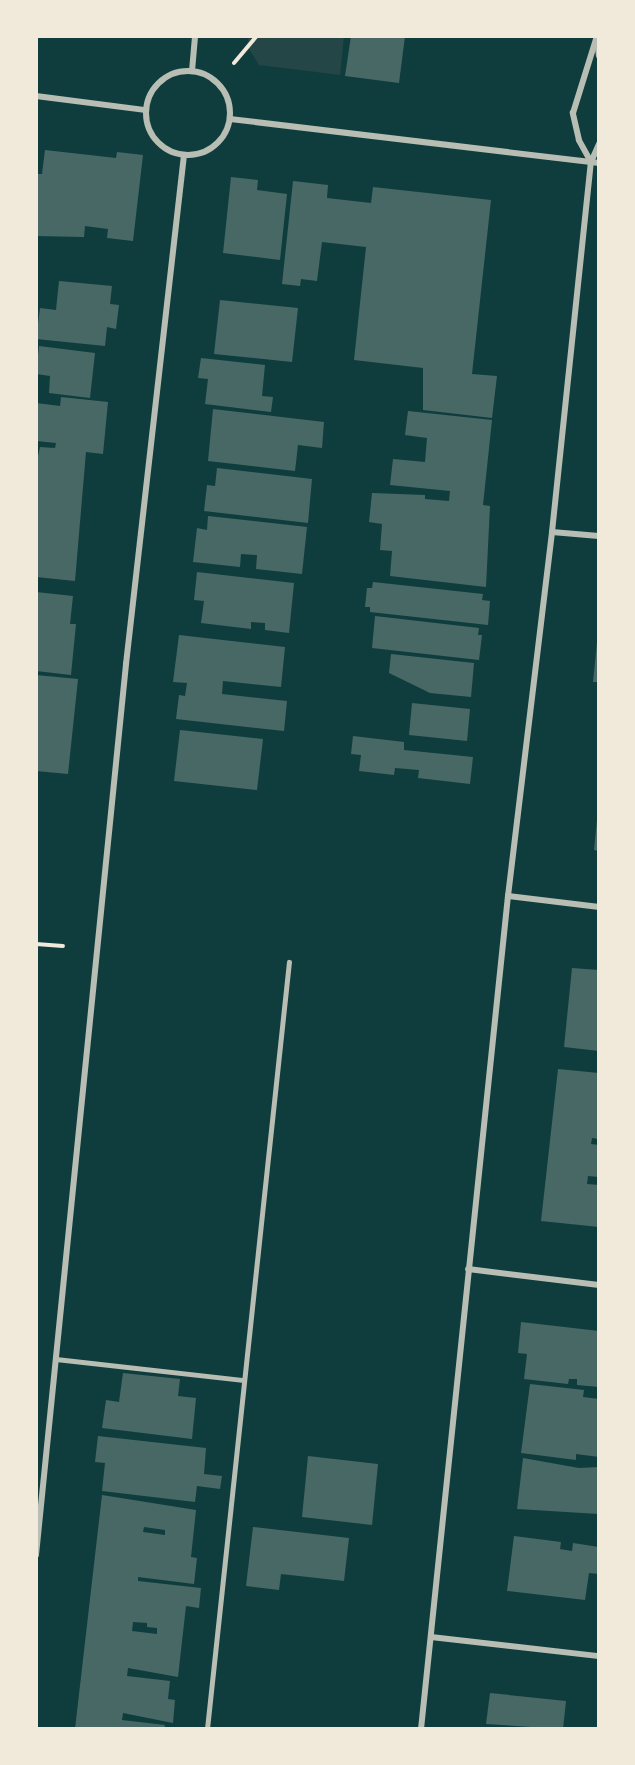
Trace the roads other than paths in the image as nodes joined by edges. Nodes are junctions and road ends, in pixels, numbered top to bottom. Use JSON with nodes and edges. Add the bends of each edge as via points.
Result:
{"nodes":[{"id":1,"x":195,"y":36,"type":"edge"},
{"id":2,"x":597,"y":36,"type":"edge"},
{"id":3,"x":599,"y":56,"type":"edge"},
{"id":4,"x":192,"y":71,"type":"junction"},
{"id":5,"x":36,"y":96,"type":"edge"},
{"id":6,"x":146,"y":110,"type":"junction"},
{"id":7,"x":230,"y":119,"type":"junction"},
{"id":8,"x":599,"y":144,"type":"edge"},
{"id":9,"x":184,"y":155,"type":"junction"},
{"id":10,"x":591,"y":162,"type":"junction"},
{"id":11,"x":599,"y":163,"type":"edge"},
{"id":12,"x":552,"y":532,"type":"junction"},
{"id":13,"x":599,"y":536,"type":"edge"},
{"id":14,"x":508,"y":896,"type":"junction"},
{"id":15,"x":599,"y":907,"type":"edge"},
{"id":16,"x":289,"y":962,"type":"dead end"},
{"id":17,"x":468,"y":1269,"type":"junction"},
{"id":18,"x":599,"y":1285,"type":"edge"},
{"id":19,"x":56,"y":1359,"type":"junction"},
{"id":20,"x":244,"y":1380,"type":"junction"},
{"id":21,"x":36,"y":1555,"type":"edge"},
{"id":22,"x":431,"y":1637,"type":"junction"},
{"id":23,"x":599,"y":1656,"type":"edge"},
{"id":24,"x":207,"y":1729,"type":"edge"},
{"id":25,"x":421,"y":1729,"type":"edge"}],
"edges":[{"from":1,"to":4,"type":"street"},
{"from":2,"to":3,"type":"street"},
{"from":2,"to":10,"type":"street","via":[[573,113],[579,140]]},
{"from":4,"to":6,"type":"street","via":[[166,77],[156,86]]},
{"from":4,"to":7,"type":"street","via":[[217,81],[230,105]]},
{"from":5,"to":6,"type":"street"},
{"from":6,"to":9,"type":"street","via":[[156,140],[171,152]]},
{"from":7,"to":9,"type":"street","via":[[223,137],[209,150]]},
{"from":7,"to":10,"type":"street"},
{"from":8,"to":10,"type":"street"},
{"from":9,"to":19,"type":"street","via":[[126,664]]},
{"from":10,"to":11,"type":"street"},
{"from":10,"to":12,"type":"street"},
{"from":12,"to":13,"type":"street"},
{"from":12,"to":14,"type":"street"},
{"from":14,"to":15,"type":"street"},
{"from":14,"to":17,"type":"street"},
{"from":16,"to":20,"type":"lane"},
{"from":17,"to":18,"type":"street"},
{"from":17,"to":22,"type":"street"},
{"from":19,"to":20,"type":"lane"},
{"from":19,"to":21,"type":"street"},
{"from":20,"to":24,"type":"lane"},
{"from":22,"to":23,"type":"street"},
{"from":22,"to":25,"type":"street"}]}
